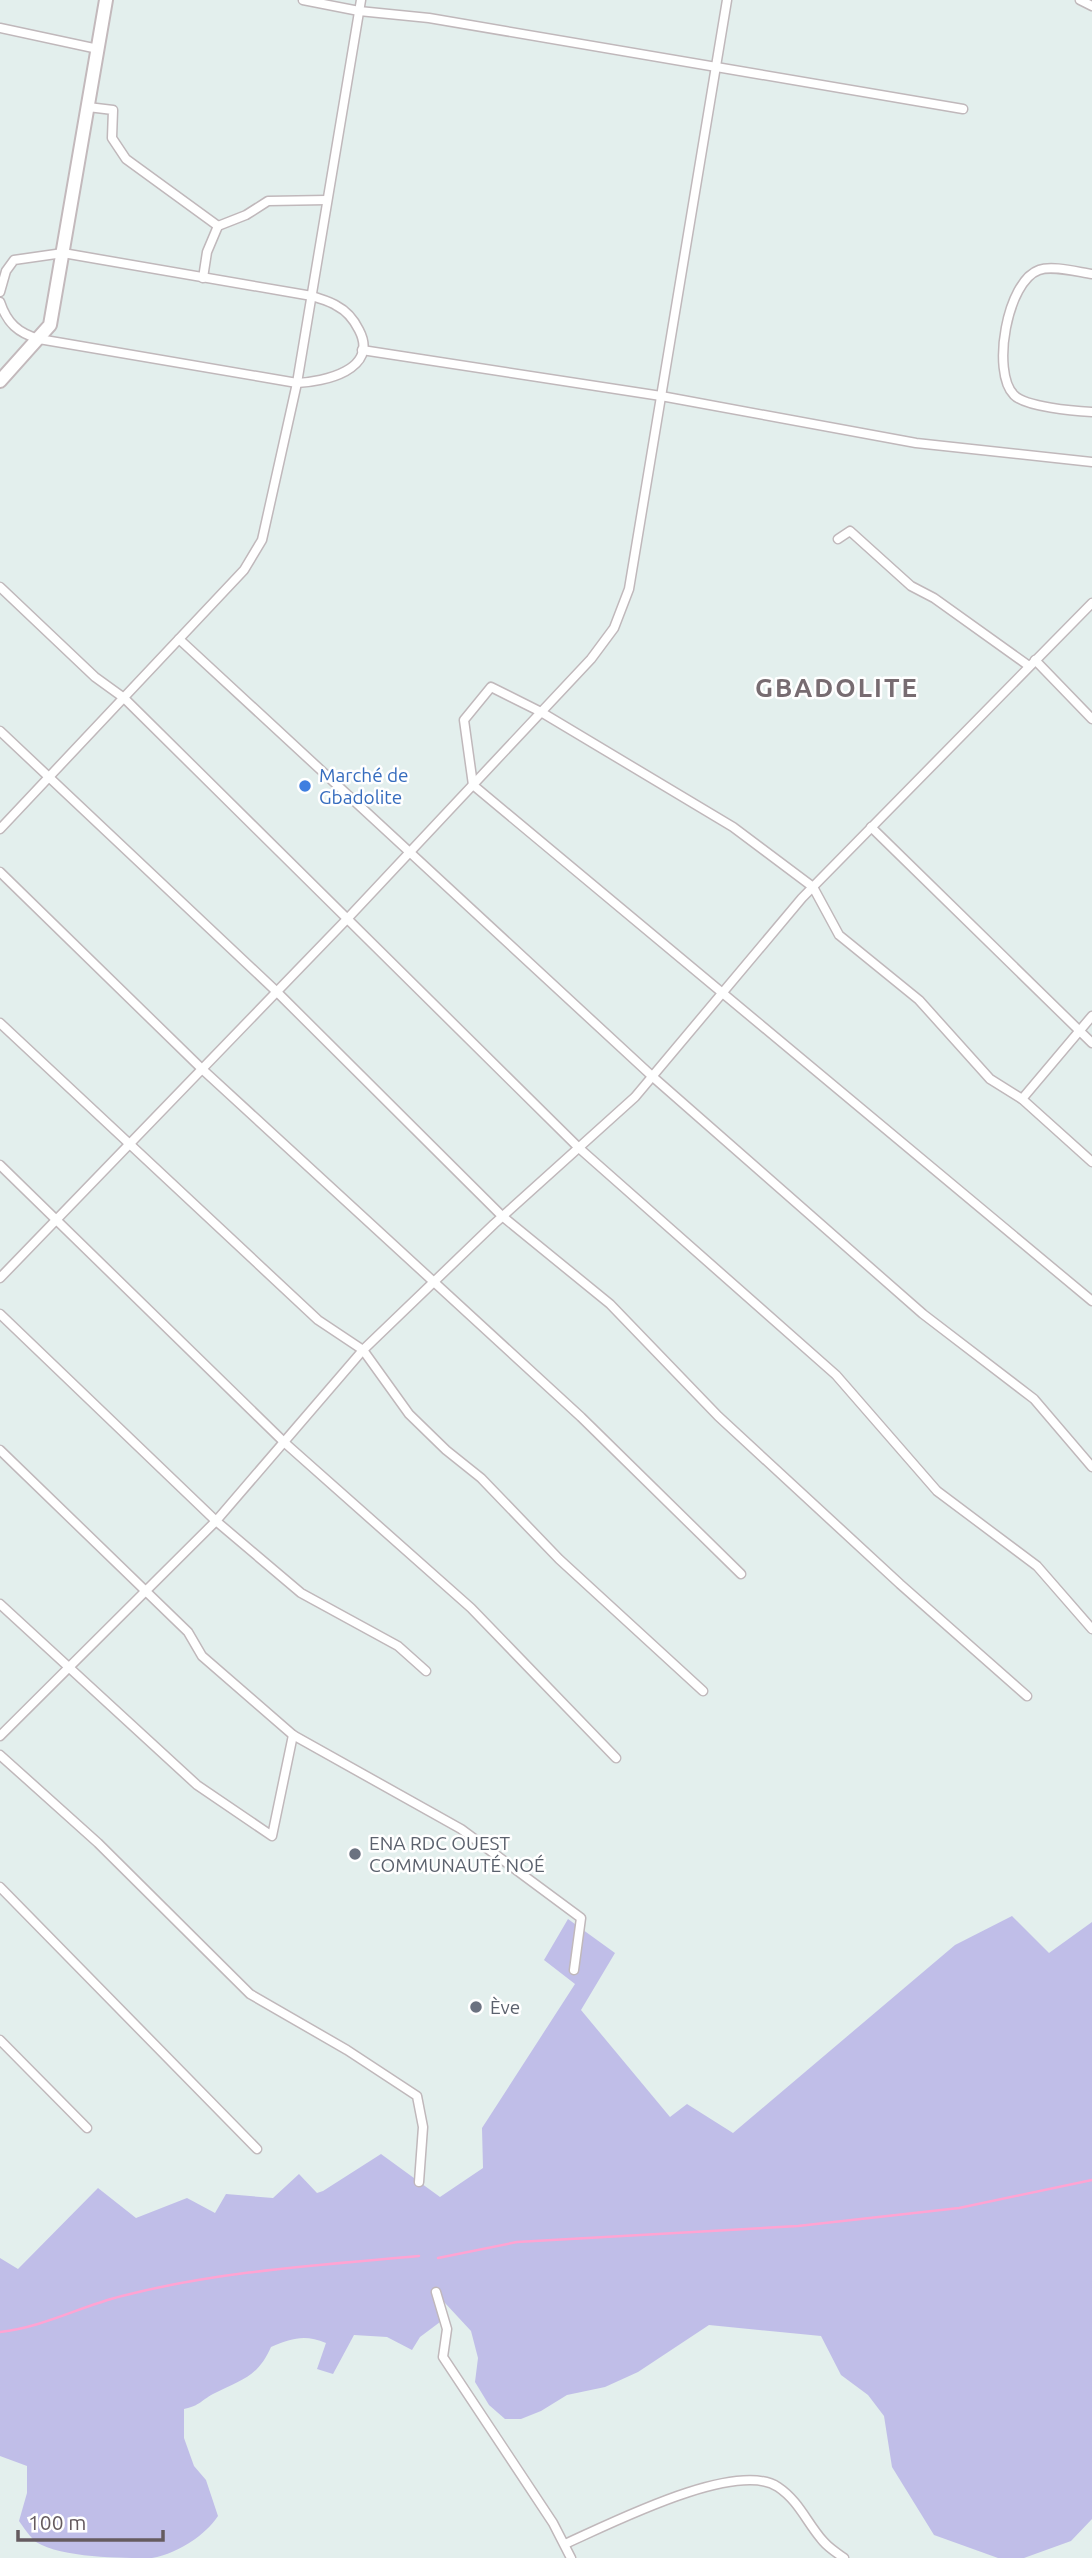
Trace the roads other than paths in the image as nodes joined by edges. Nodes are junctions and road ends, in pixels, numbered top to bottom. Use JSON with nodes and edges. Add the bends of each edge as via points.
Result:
{"nodes":[{"id":1,"x":106,"y":0,"type":"edge"},
{"id":2,"x":303,"y":0,"type":"edge"},
{"id":3,"x":361,"y":0,"type":"edge"},
{"id":4,"x":727,"y":0,"type":"edge"},
{"id":5,"x":1080,"y":0,"type":"edge"},
{"id":6,"x":1092,"y":6,"type":"edge"},
{"id":7,"x":359,"y":11,"type":"junction"},
{"id":8,"x":0,"y":28,"type":"edge"},
{"id":9,"x":98,"y":49,"type":"junction"},
{"id":10,"x":716,"y":67,"type":"junction"},
{"id":11,"x":88,"y":107,"type":"junction"},
{"id":12,"x":963,"y":109,"type":"dead end"},
{"id":13,"x":327,"y":200,"type":"junction"},
{"id":14,"x":218,"y":226,"type":"junction"},
{"id":15,"x":63,"y":253,"type":"junction"},
{"id":16,"x":1092,"y":274,"type":"edge"},
{"id":17,"x":203,"y":278,"type":"junction"},
{"id":18,"x":0,"y":292,"type":"edge"},
{"id":19,"x":312,"y":296,"type":"junction"},
{"id":20,"x":0,"y":302,"type":"edge"},
{"id":21,"x":39,"y":340,"type":"junction"},
{"id":22,"x":362,"y":350,"type":"junction"},
{"id":23,"x":0,"y":381,"type":"edge"},
{"id":24,"x":297,"y":383,"type":"junction"},
{"id":25,"x":661,"y":396,"type":"junction"},
{"id":26,"x":1092,"y":412,"type":"edge"},
{"id":27,"x":1092,"y":462,"type":"edge"},
{"id":28,"x":838,"y":540,"type":"dead end"},
{"id":29,"x":0,"y":587,"type":"edge"},
{"id":30,"x":1092,"y":603,"type":"edge"},
{"id":31,"x":180,"y":639,"type":"junction"},
{"id":32,"x":1032,"y":663,"type":"junction"},
{"id":33,"x":124,"y":698,"type":"junction"},
{"id":34,"x":541,"y":712,"type":"junction"},
{"id":35,"x":1092,"y":719,"type":"edge"},
{"id":36,"x":0,"y":731,"type":"edge"},
{"id":37,"x":48,"y":777,"type":"junction"},
{"id":38,"x":473,"y":785,"type":"junction"},
{"id":39,"x":871,"y":827,"type":"junction"},
{"id":40,"x":0,"y":829,"type":"edge"},
{"id":41,"x":410,"y":852,"type":"junction"},
{"id":42,"x":0,"y":872,"type":"edge"},
{"id":43,"x":813,"y":887,"type":"junction"},
{"id":44,"x":348,"y":918,"type":"junction"},
{"id":45,"x":277,"y":992,"type":"junction"},
{"id":46,"x":721,"y":995,"type":"junction"},
{"id":47,"x":1092,"y":1016,"type":"edge"},
{"id":48,"x":0,"y":1023,"type":"edge"},
{"id":49,"x":1079,"y":1030,"type":"junction"},
{"id":50,"x":1092,"y":1043,"type":"edge"},
{"id":51,"x":202,"y":1069,"type":"junction"},
{"id":52,"x":653,"y":1077,"type":"junction"},
{"id":53,"x":1022,"y":1099,"type":"junction"},
{"id":54,"x":128,"y":1146,"type":"junction"},
{"id":55,"x":579,"y":1148,"type":"junction"},
{"id":56,"x":1092,"y":1162,"type":"edge"},
{"id":57,"x":0,"y":1165,"type":"edge"},
{"id":58,"x":502,"y":1216,"type":"junction"},
{"id":59,"x":56,"y":1220,"type":"junction"},
{"id":60,"x":0,"y":1278,"type":"edge"},
{"id":61,"x":433,"y":1283,"type":"junction"},
{"id":62,"x":1092,"y":1301,"type":"edge"},
{"id":63,"x":0,"y":1314,"type":"edge"},
{"id":64,"x":363,"y":1350,"type":"junction"},
{"id":65,"x":285,"y":1443,"type":"junction"},
{"id":66,"x":0,"y":1450,"type":"edge"},
{"id":67,"x":1092,"y":1467,"type":"edge"},
{"id":68,"x":216,"y":1521,"type":"junction"},
{"id":69,"x":741,"y":1574,"type":"dead end"},
{"id":70,"x":147,"y":1591,"type":"junction"},
{"id":71,"x":0,"y":1604,"type":"edge"},
{"id":72,"x":1092,"y":1629,"type":"edge"},
{"id":73,"x":71,"y":1667,"type":"junction"},
{"id":74,"x":426,"y":1671,"type":"dead end"},
{"id":75,"x":703,"y":1690,"type":"dead end"},
{"id":76,"x":1027,"y":1696,"type":"dead end"},
{"id":77,"x":293,"y":1735,"type":"junction"},
{"id":78,"x":0,"y":1736,"type":"edge"},
{"id":79,"x":0,"y":1755,"type":"edge"},
{"id":80,"x":616,"y":1758,"type":"dead end"},
{"id":81,"x":0,"y":1887,"type":"edge"},
{"id":82,"x":574,"y":1970,"type":"dead end"},
{"id":83,"x":0,"y":2040,"type":"edge"},
{"id":84,"x":87,"y":2127,"type":"dead end"},
{"id":85,"x":257,"y":2149,"type":"dead end"},
{"id":86,"x":419,"y":2182,"type":"dead end"},
{"id":87,"x":436,"y":2292,"type":"dead end"},
{"id":88,"x":565,"y":2544,"type":"junction"},
{"id":89,"x":571,"y":2558,"type":"edge"},
{"id":90,"x":844,"y":2558,"type":"edge"}],
"edges":[{"from":1,"to":9,"type":"street"},
{"from":2,"to":7,"type":"street"},
{"from":3,"to":7,"type":"street"},
{"from":4,"to":10,"type":"street"},
{"from":5,"to":6,"type":"street"},
{"from":7,"to":10,"type":"street","via":[[429,18]]},
{"from":7,"to":13,"type":"street"},
{"from":8,"to":9,"type":"street"},
{"from":9,"to":11,"type":"street"},
{"from":10,"to":12,"type":"street"},
{"from":10,"to":25,"type":"street"},
{"from":11,"to":14,"type":"street","via":[[113,110],[112,138],[126,159]]},
{"from":11,"to":15,"type":"street"},
{"from":13,"to":14,"type":"street","via":[[268,201]]},
{"from":13,"to":19,"type":"street"},
{"from":14,"to":17,"type":"street"},
{"from":15,"to":17,"type":"street"},
{"from":15,"to":18,"type":"street","via":[[14,260]]},
{"from":15,"to":21,"type":"street","via":[[50,325]]},
{"from":16,"to":26,"type":"street","via":[[1041,269],[1030,275],[1016,298],[1003,359],[1005,380],[1015,397]]},
{"from":17,"to":19,"type":"street"},
{"from":19,"to":22,"type":"street","via":[[338,306],[354,319],[362,335]]},
{"from":19,"to":24,"type":"street"},
{"from":20,"to":21,"type":"street","via":[[5,316],[21,334]]},
{"from":21,"to":23,"type":"street"},
{"from":21,"to":24,"type":"street"},
{"from":22,"to":24,"type":"street","via":[[347,371],[324,382]]},
{"from":22,"to":25,"type":"street"},
{"from":24,"to":31,"type":"street","via":[[262,540],[244,570]]},
{"from":25,"to":27,"type":"street","via":[[916,443]]},
{"from":25,"to":34,"type":"street","via":[[629,589],[614,628]]},
{"from":28,"to":32,"type":"street","via":[[850,531],[911,586]]},
{"from":29,"to":33,"type":"street","via":[[95,677]]},
{"from":30,"to":32,"type":"street"},
{"from":31,"to":33,"type":"street"},
{"from":31,"to":41,"type":"street"},
{"from":32,"to":35,"type":"street"},
{"from":32,"to":39,"type":"street"},
{"from":33,"to":37,"type":"street"},
{"from":33,"to":44,"type":"street"},
{"from":34,"to":38,"type":"street"},
{"from":34,"to":38,"type":"street","via":[[491,687],[464,720]]},
{"from":34,"to":43,"type":"street","via":[[733,827]]},
{"from":36,"to":37,"type":"street"},
{"from":37,"to":40,"type":"street"},
{"from":37,"to":45,"type":"street"},
{"from":38,"to":41,"type":"street"},
{"from":38,"to":46,"type":"street"},
{"from":39,"to":43,"type":"street"},
{"from":39,"to":49,"type":"street"},
{"from":41,"to":44,"type":"street"},
{"from":41,"to":52,"type":"street"},
{"from":42,"to":51,"type":"street"},
{"from":43,"to":46,"type":"street"},
{"from":43,"to":53,"type":"street","via":[[839,935],[919,1000],[990,1079]]},
{"from":44,"to":45,"type":"street"},
{"from":44,"to":55,"type":"street"},
{"from":45,"to":51,"type":"street"},
{"from":45,"to":58,"type":"street"},
{"from":46,"to":52,"type":"street"},
{"from":46,"to":62,"type":"street"},
{"from":47,"to":49,"type":"street"},
{"from":48,"to":54,"type":"street"},
{"from":49,"to":50,"type":"street"},
{"from":49,"to":53,"type":"street"},
{"from":51,"to":54,"type":"street"},
{"from":51,"to":61,"type":"street"},
{"from":52,"to":55,"type":"street"},
{"from":52,"to":67,"type":"street","via":[[923,1314],[1034,1399]]},
{"from":53,"to":56,"type":"street"},
{"from":54,"to":59,"type":"street"},
{"from":54,"to":64,"type":"street","via":[[318,1320]]},
{"from":55,"to":58,"type":"street"},
{"from":55,"to":72,"type":"street","via":[[836,1375],[937,1491],[1037,1566]]},
{"from":57,"to":59,"type":"street"},
{"from":58,"to":61,"type":"street"},
{"from":58,"to":76,"type":"street","via":[[610,1304],[728,1425]]},
{"from":59,"to":60,"type":"street"},
{"from":59,"to":65,"type":"street"},
{"from":61,"to":64,"type":"street"},
{"from":61,"to":69,"type":"street","via":[[581,1417]]},
{"from":63,"to":68,"type":"street"},
{"from":64,"to":65,"type":"street"},
{"from":64,"to":75,"type":"street","via":[[409,1414]]},
{"from":65,"to":68,"type":"street"},
{"from":65,"to":80,"type":"street","via":[[471,1608]]},
{"from":66,"to":70,"type":"street"},
{"from":68,"to":70,"type":"street"},
{"from":68,"to":74,"type":"street","via":[[301,1593],[398,1646]]},
{"from":70,"to":73,"type":"street"},
{"from":70,"to":77,"type":"street","via":[[188,1632],[202,1656]]},
{"from":71,"to":73,"type":"street"},
{"from":73,"to":77,"type":"street","via":[[197,1785],[272,1836]]},
{"from":73,"to":78,"type":"street"},
{"from":77,"to":82,"type":"street","via":[[461,1829],[581,1918]]},
{"from":79,"to":86,"type":"street","via":[[98,1843],[250,1994],[417,2096],[423,2127]]},
{"from":81,"to":85,"type":"street"},
{"from":83,"to":84,"type":"street"},
{"from":87,"to":88,"type":"street","via":[[447,2329],[443,2357]]},
{"from":88,"to":89,"type":"street"},
{"from":88,"to":90,"type":"street","via":[[686,2492],[762,2480],[792,2498],[824,2542]]}]}
